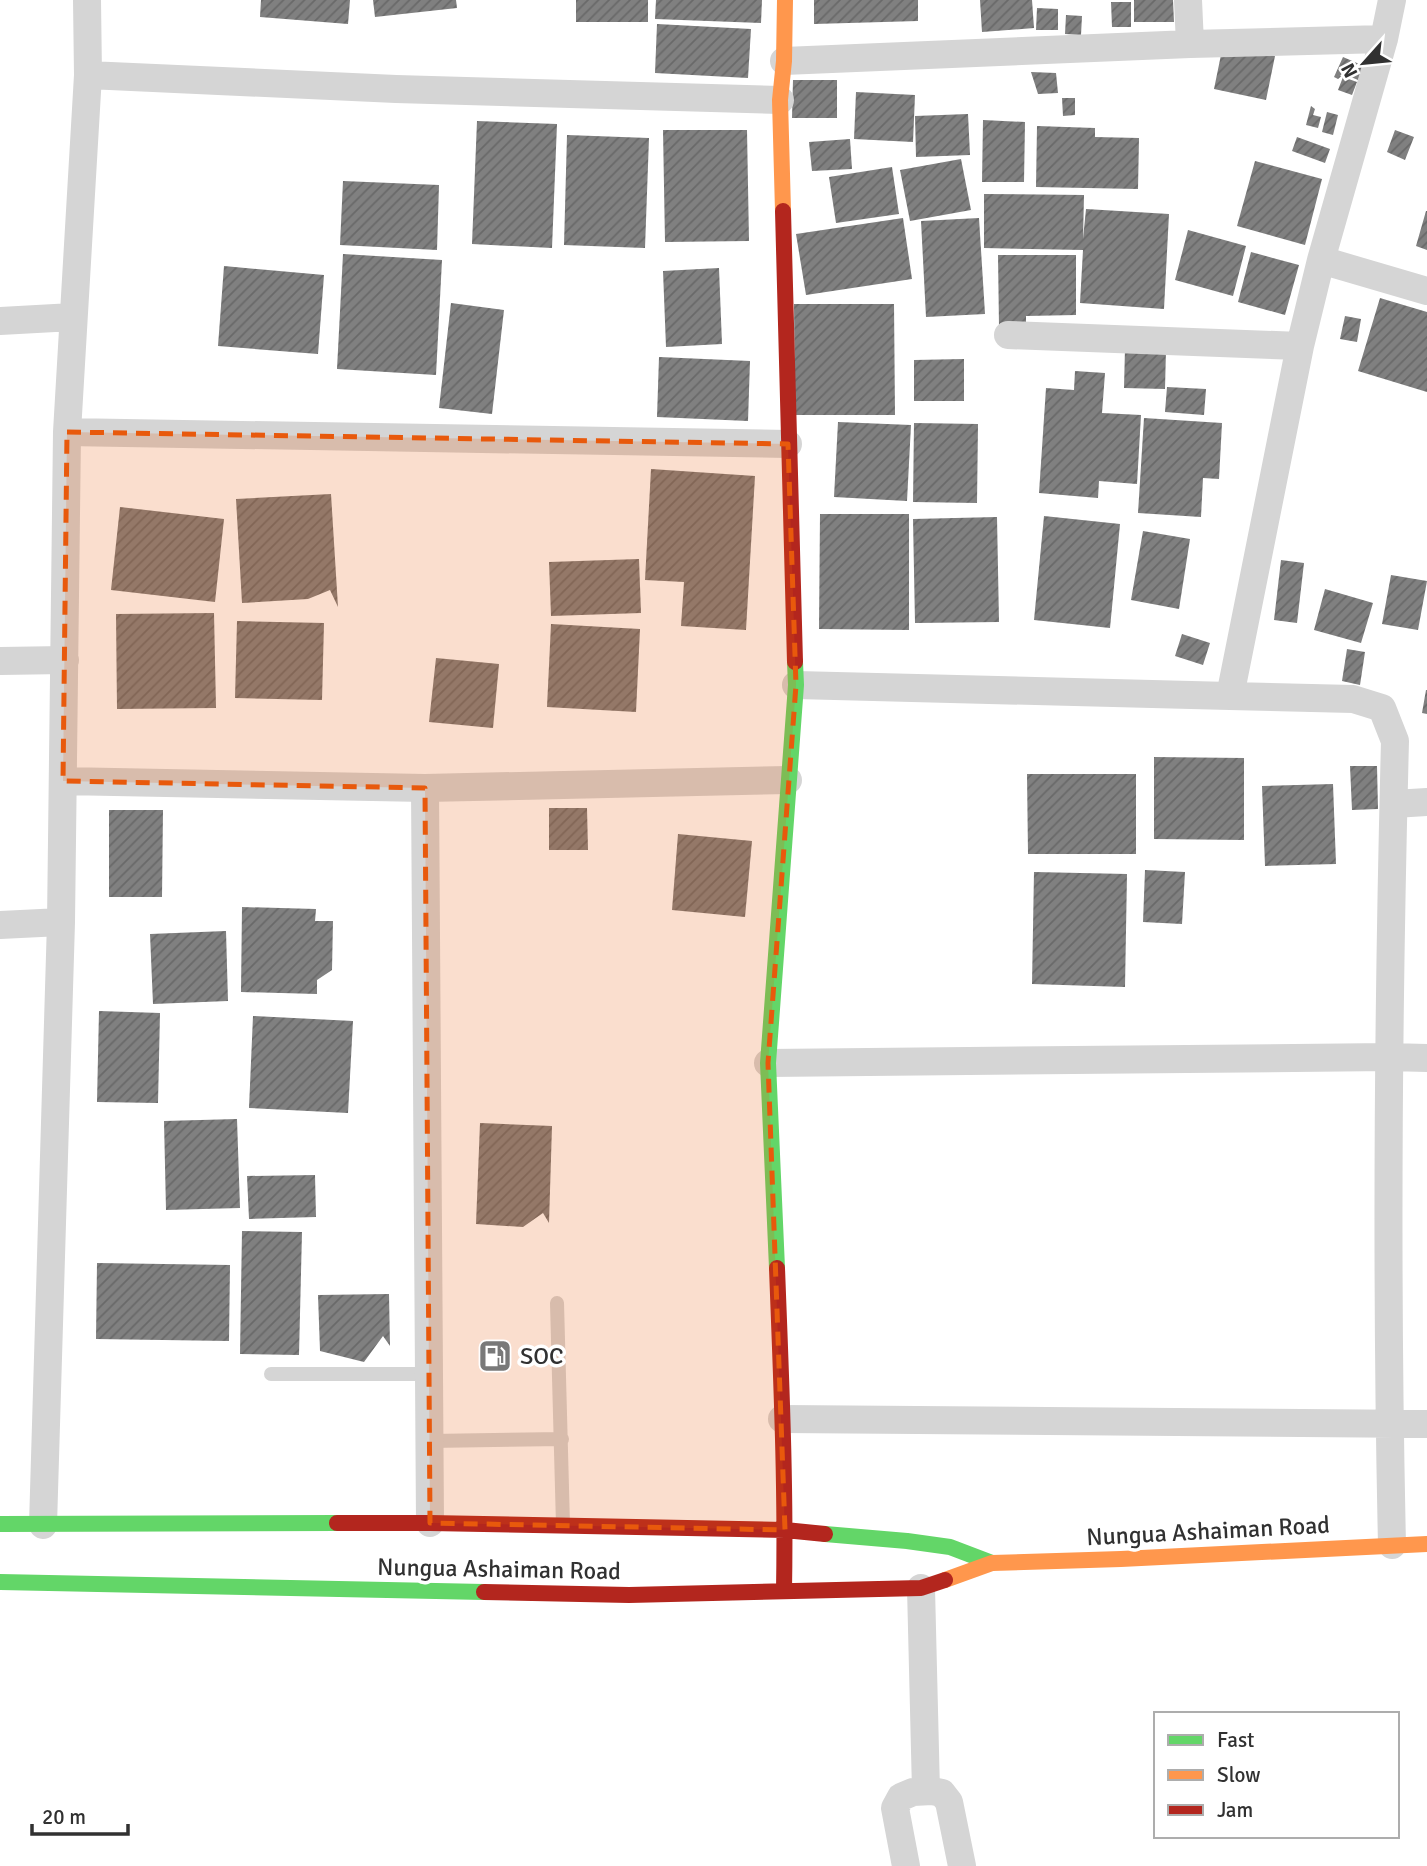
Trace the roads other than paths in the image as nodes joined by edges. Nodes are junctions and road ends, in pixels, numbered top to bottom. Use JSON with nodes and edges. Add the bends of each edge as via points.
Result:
{"nodes":[{"id":1,"x":87,"y":0,"type":"edge"},
{"id":2,"x":785,"y":0,"type":"edge"},
{"id":3,"x":1188,"y":0,"type":"edge"},
{"id":4,"x":1392,"y":0,"type":"edge"},
{"id":5,"x":1384,"y":39,"type":"junction"},
{"id":6,"x":1190,"y":44,"type":"junction"},
{"id":7,"x":784,"y":61,"type":"junction"},
{"id":8,"x":88,"y":75,"type":"junction"},
{"id":9,"x":780,"y":100,"type":"junction"},
{"id":10,"x":1321,"y":260,"type":"junction"},
{"id":11,"x":1427,"y":290,"type":"edge"},
{"id":12,"x":73,"y":317,"type":"junction"},
{"id":13,"x":0,"y":321,"type":"edge"},
{"id":14,"x":1008,"y":335,"type":"dead end"},
{"id":15,"x":1300,"y":346,"type":"junction"},
{"id":16,"x":67,"y":432,"type":"junction"},
{"id":17,"x":788,"y":444,"type":"junction"},
{"id":18,"x":65,"y":660,"type":"junction"},
{"id":19,"x":0,"y":661,"type":"edge"},
{"id":20,"x":796,"y":685,"type":"junction"},
{"id":21,"x":1230,"y":696,"type":"junction"},
{"id":22,"x":788,"y":780,"type":"junction"},
{"id":23,"x":64,"y":781,"type":"junction"},
{"id":24,"x":425,"y":788,"type":"junction"},
{"id":25,"x":1427,"y":802,"type":"edge"},
{"id":26,"x":1394,"y":804,"type":"junction"},
{"id":27,"x":61,"y":922,"type":"junction"},
{"id":28,"x":0,"y":925,"type":"edge"},
{"id":29,"x":1389,"y":1057,"type":"junction"},
{"id":30,"x":1427,"y":1058,"type":"edge"},
{"id":31,"x":768,"y":1063,"type":"junction"},
{"id":32,"x":558,"y":1303,"type":"dead end"},
{"id":33,"x":271,"y":1374,"type":"dead end"},
{"id":34,"x":429,"y":1374,"type":"junction"},
{"id":35,"x":782,"y":1419,"type":"junction"},
{"id":36,"x":1389,"y":1424,"type":"junction"},
{"id":37,"x":1427,"y":1424,"type":"edge"},
{"id":38,"x":562,"y":1439,"type":"junction"},
{"id":39,"x":429,"y":1441,"type":"junction"},
{"id":40,"x":430,"y":1523,"type":"junction"},
{"id":41,"x":0,"y":1524,"type":"edge"},
{"id":42,"x":43,"y":1525,"type":"junction"},
{"id":43,"x":563,"y":1526,"type":"junction"},
{"id":44,"x":785,"y":1530,"type":"junction"},
{"id":45,"x":1427,"y":1544,"type":"edge"},
{"id":46,"x":1392,"y":1545,"type":"junction"},
{"id":47,"x":992,"y":1563,"type":"junction"},
{"id":48,"x":0,"y":1582,"type":"edge"},
{"id":49,"x":921,"y":1588,"type":"junction"},
{"id":50,"x":784,"y":1591,"type":"junction"},
{"id":51,"x":926,"y":1791,"type":"junction"},
{"id":52,"x":906,"y":1866,"type":"edge"},
{"id":53,"x":962,"y":1866,"type":"edge"}],
"edges":[{"from":1,"to":8,"type":"street"},
{"from":2,"to":7,"type":"main road"},
{"from":3,"to":6,"type":"street"},
{"from":4,"to":5,"type":"street"},
{"from":5,"to":6,"type":"street"},
{"from":5,"to":10,"type":"street"},
{"from":6,"to":7,"type":"street"},
{"from":7,"to":9,"type":"main road"},
{"from":8,"to":9,"type":"street"},
{"from":8,"to":12,"type":"street"},
{"from":9,"to":17,"type":"main road"},
{"from":10,"to":11,"type":"street"},
{"from":10,"to":15,"type":"street"},
{"from":12,"to":13,"type":"street"},
{"from":12,"to":16,"type":"street"},
{"from":14,"to":15,"type":"street"},
{"from":15,"to":21,"type":"street"},
{"from":16,"to":17,"type":"street"},
{"from":16,"to":18,"type":"street"},
{"from":17,"to":20,"type":"main road"},
{"from":18,"to":19,"type":"street"},
{"from":18,"to":23,"type":"street"},
{"from":20,"to":21,"type":"street"},
{"from":20,"to":22,"type":"main road"},
{"from":21,"to":26,"type":"street","via":[[1353,699],[1382,708],[1395,741]]},
{"from":22,"to":24,"type":"street"},
{"from":22,"to":31,"type":"main road"},
{"from":23,"to":24,"type":"street"},
{"from":23,"to":27,"type":"street"},
{"from":24,"to":34,"type":"street"},
{"from":25,"to":26,"type":"street"},
{"from":26,"to":29,"type":"street"},
{"from":27,"to":28,"type":"street"},
{"from":27,"to":42,"type":"street"},
{"from":29,"to":30,"type":"street"},
{"from":29,"to":31,"type":"street"},
{"from":29,"to":36,"type":"street"},
{"from":31,"to":35,"type":"main road"},
{"from":32,"to":38,"type":"lane"},
{"from":33,"to":34,"type":"lane"},
{"from":34,"to":39,"type":"street"},
{"from":35,"to":36,"type":"street"},
{"from":35,"to":44,"type":"main road"},
{"from":36,"to":37,"type":"street"},
{"from":36,"to":46,"type":"street"},
{"from":38,"to":39,"type":"lane"},
{"from":38,"to":43,"type":"lane"},
{"from":39,"to":40,"type":"street"},
{"from":40,"to":42,"type":"main road","name":"Nungua Ashaiman Road"},
{"from":40,"to":43,"type":"main road","name":"Nungua Ashaiman Road"},
{"from":41,"to":42,"type":"main road","name":"Nungua Ashaiman Road"},
{"from":43,"to":44,"type":"main road","name":"Nungua Ashaiman Road"},
{"from":44,"to":47,"type":"main road","name":"Nungua Ashaiman Road","via":[[950,1547]]},
{"from":44,"to":50,"type":"main road"},
{"from":45,"to":46,"type":"main road","name":"Nungua Ashaiman Road"},
{"from":46,"to":47,"type":"main road","name":"Nungua Ashaiman Road"},
{"from":47,"to":49,"type":"main road","name":"Nungua Ashaiman Road"},
{"from":48,"to":50,"type":"main road","name":"Nungua Ashaiman Road","via":[[629,1595]]},
{"from":49,"to":50,"type":"main road","name":"Nungua Ashaiman Road"},
{"from":49,"to":51,"type":"street"},
{"from":51,"to":52,"type":"street","via":[[901,1797],[895,1808]]},
{"from":51,"to":53,"type":"street","via":[[943,1793],[949,1802]]}]}
